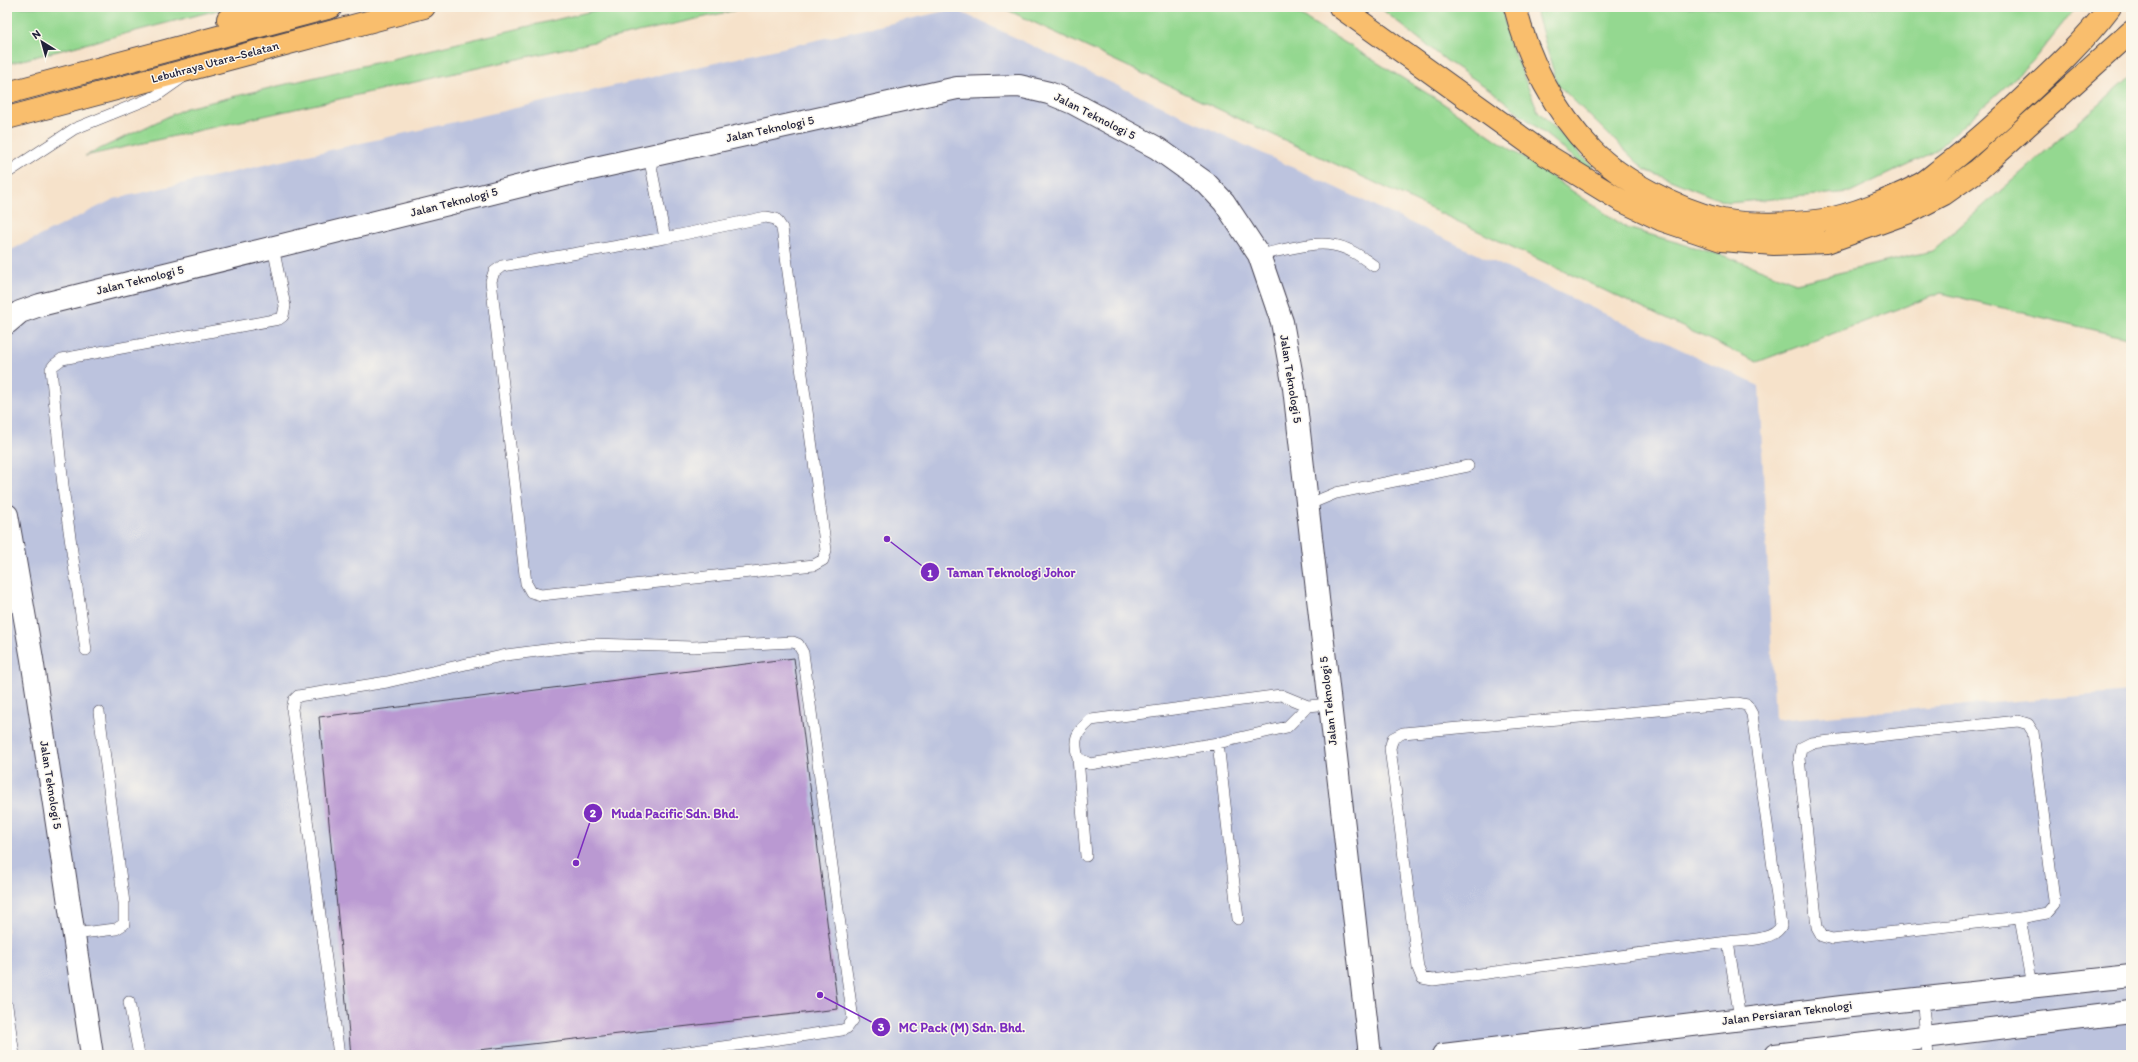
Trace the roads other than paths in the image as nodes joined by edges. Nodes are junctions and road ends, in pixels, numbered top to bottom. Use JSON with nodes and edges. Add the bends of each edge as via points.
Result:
{"nodes":[{"id":1,"x":271,"y":7,"type":"edge"},
{"id":2,"x":331,"y":7,"type":"edge"},
{"id":3,"x":424,"y":7,"type":"edge"},
{"id":4,"x":1340,"y":7,"type":"edge"},
{"id":5,"x":1515,"y":7,"type":"edge"},
{"id":6,"x":2110,"y":7,"type":"edge"},
{"id":7,"x":2131,"y":32,"type":"edge"},
{"id":8,"x":198,"y":67,"type":"junction"},
{"id":9,"x":78,"y":75,"type":"junction"},
{"id":10,"x":7,"y":93,"type":"edge"},
{"id":11,"x":7,"y":118,"type":"edge"},
{"id":12,"x":649,"y":156,"type":"junction"},
{"id":13,"x":7,"y":174,"type":"edge"},
{"id":14,"x":666,"y":238,"type":"junction"},
{"id":15,"x":274,"y":247,"type":"junction"},
{"id":16,"x":1259,"y":255,"type":"junction"},
{"id":17,"x":1374,"y":266,"type":"dead end"},
{"id":18,"x":7,"y":323,"type":"edge"},
{"id":19,"x":1468,"y":466,"type":"dead end"},
{"id":20,"x":1306,"y":505,"type":"junction"},
{"id":21,"x":7,"y":514,"type":"edge"},
{"id":22,"x":86,"y":650,"type":"dead end"},
{"id":23,"x":1318,"y":705,"type":"junction"},
{"id":24,"x":99,"y":712,"type":"dead end"},
{"id":25,"x":1218,"y":743,"type":"junction"},
{"id":26,"x":1078,"y":758,"type":"junction"},
{"id":27,"x":1086,"y":856,"type":"dead end"},
{"id":28,"x":2020,"y":918,"type":"junction"},
{"id":29,"x":1238,"y":919,"type":"dead end"},
{"id":30,"x":73,"y":934,"type":"junction"},
{"id":31,"x":1728,"y":942,"type":"junction"},
{"id":32,"x":2131,"y":976,"type":"edge"},
{"id":33,"x":2032,"y":986,"type":"junction"},
{"id":34,"x":1922,"y":998,"type":"junction"},
{"id":35,"x":130,"y":1002,"type":"dead end"},
{"id":36,"x":7,"y":1006,"type":"edge"},
{"id":37,"x":2131,"y":1012,"type":"edge"},
{"id":38,"x":1740,"y":1019,"type":"junction"},
{"id":39,"x":1927,"y":1045,"type":"edge"},
{"id":40,"x":1809,"y":1053,"type":"edge"},
{"id":41,"x":14,"y":1055,"type":"edge"},
{"id":42,"x":92,"y":1055,"type":"edge"},
{"id":43,"x":139,"y":1055,"type":"edge"},
{"id":44,"x":339,"y":1055,"type":"edge"},
{"id":45,"x":666,"y":1055,"type":"edge"},
{"id":46,"x":1370,"y":1055,"type":"edge"},
{"id":47,"x":1443,"y":1055,"type":"edge"},
{"id":48,"x":1775,"y":1055,"type":"edge"}],
"edges":[{"from":1,"to":9,"type":"highway","via":[[164,38]]},
{"from":2,"to":9,"type":"highway","name":"Lebuhraya Utara–Selatan"},
{"from":3,"to":8,"type":"highway","name":"Lebuhraya Utara–Selatan"},
{"from":4,"to":7,"type":"highway","via":[[1543,153],[1620,200],[1662,220],[1721,240],[1774,244],[1828,242],[1894,218],[1944,194],[1978,170]]},
{"from":5,"to":6,"type":"highway","via":[[1522,38],[1542,80],[1563,115],[1592,151],[1628,179],[1671,202],[1719,219],[1770,223],[1825,220],[1873,205],[1921,184],[1966,151],[2067,57]]},
{"from":8,"to":11,"type":"highway","name":"Lebuhraya Utara–Selatan"},
{"from":8,"to":13,"type":"lane","via":[[156,96],[74,129]]},
{"from":9,"to":10,"type":"highway","name":"Lebuhraya Utara–Selatan"},
{"from":12,"to":14,"type":"lane"},
{"from":12,"to":15,"type":"street","name":"Jalan Teknologi 5"},
{"from":12,"to":16,"type":"street","name":"Jalan Teknologi 5","via":[[957,88],[1019,86],[1073,103],[1157,148],[1184,166],[1206,183],[1224,202]]},
{"from":14,"to":14,"type":"lane","via":[[766,217],[776,219],[780,223],[825,555],[814,565],[535,594],[526,583],[492,276],[502,266]]},
{"from":15,"to":18,"type":"street","name":"Jalan Teknologi 5","via":[[40,305],[20,312]]},
{"from":15,"to":22,"type":"lane","via":[[285,306],[283,316],[279,320],[62,359],[51,369],[64,494]]},
{"from":16,"to":17,"type":"lane","via":[[1314,245],[1333,245],[1359,255]]},
{"from":16,"to":20,"type":"street","name":"Jalan Teknologi 5","via":[[1282,322],[1294,388]]},
{"from":19,"to":20,"type":"lane","via":[[1336,493]]},
{"from":20,"to":23,"type":"street","name":"Jalan Teknologi 5"},
{"from":21,"to":30,"type":"street","name":"Jalan Teknologi 5"},
{"from":23,"to":25,"type":"lane","via":[[1287,727]]},
{"from":23,"to":26,"type":"lane","via":[[1281,694],[1091,720],[1078,731],[1075,745]]},
{"from":23,"to":46,"type":"street","name":"Jalan Teknologi 5"},
{"from":24,"to":30,"type":"lane","via":[[124,903],[124,924],[116,929]]},
{"from":25,"to":26,"type":"lane","via":[[1090,764]]},
{"from":25,"to":29,"type":"lane"},
{"from":26,"to":27,"type":"lane"},
{"from":28,"to":28,"type":"lane","via":[[1832,939],[1822,936],[1817,927],[1799,758],[1801,748],[1818,742],[2018,721],[2028,724],[2033,732],[2054,905],[2047,913]]},
{"from":28,"to":33,"type":"lane"},
{"from":30,"to":42,"type":"street","name":"Jalan Teknologi 5"},
{"from":31,"to":31,"type":"lane","via":[[1433,980],[1422,978],[1418,968],[1391,756],[1393,738],[1403,733],[1737,702],[1747,705],[1752,714],[1781,926],[1770,936]]},
{"from":31,"to":38,"type":"lane"},
{"from":32,"to":33,"type":"street","name":"Jalan Persiaran Teknologi"},
{"from":33,"to":34,"type":"street","name":"Jalan Persiaran Teknologi"},
{"from":34,"to":38,"type":"street","name":"Jalan Persiaran Teknologi"},
{"from":34,"to":39,"type":"lane"},
{"from":35,"to":43,"type":"lane"},
{"from":36,"to":41,"type":"lane"},
{"from":37,"to":39,"type":"street"},
{"from":38,"to":47,"type":"street","name":"Jalan Persiaran Teknologi"},
{"from":39,"to":40,"type":"street"},
{"from":40,"to":48,"type":"street"},
{"from":44,"to":45,"type":"lane","via":[[292,710],[294,700],[298,696],[387,682],[506,655],[594,644],[693,647],[794,642],[803,653],[853,1020],[842,1030]]}]}
